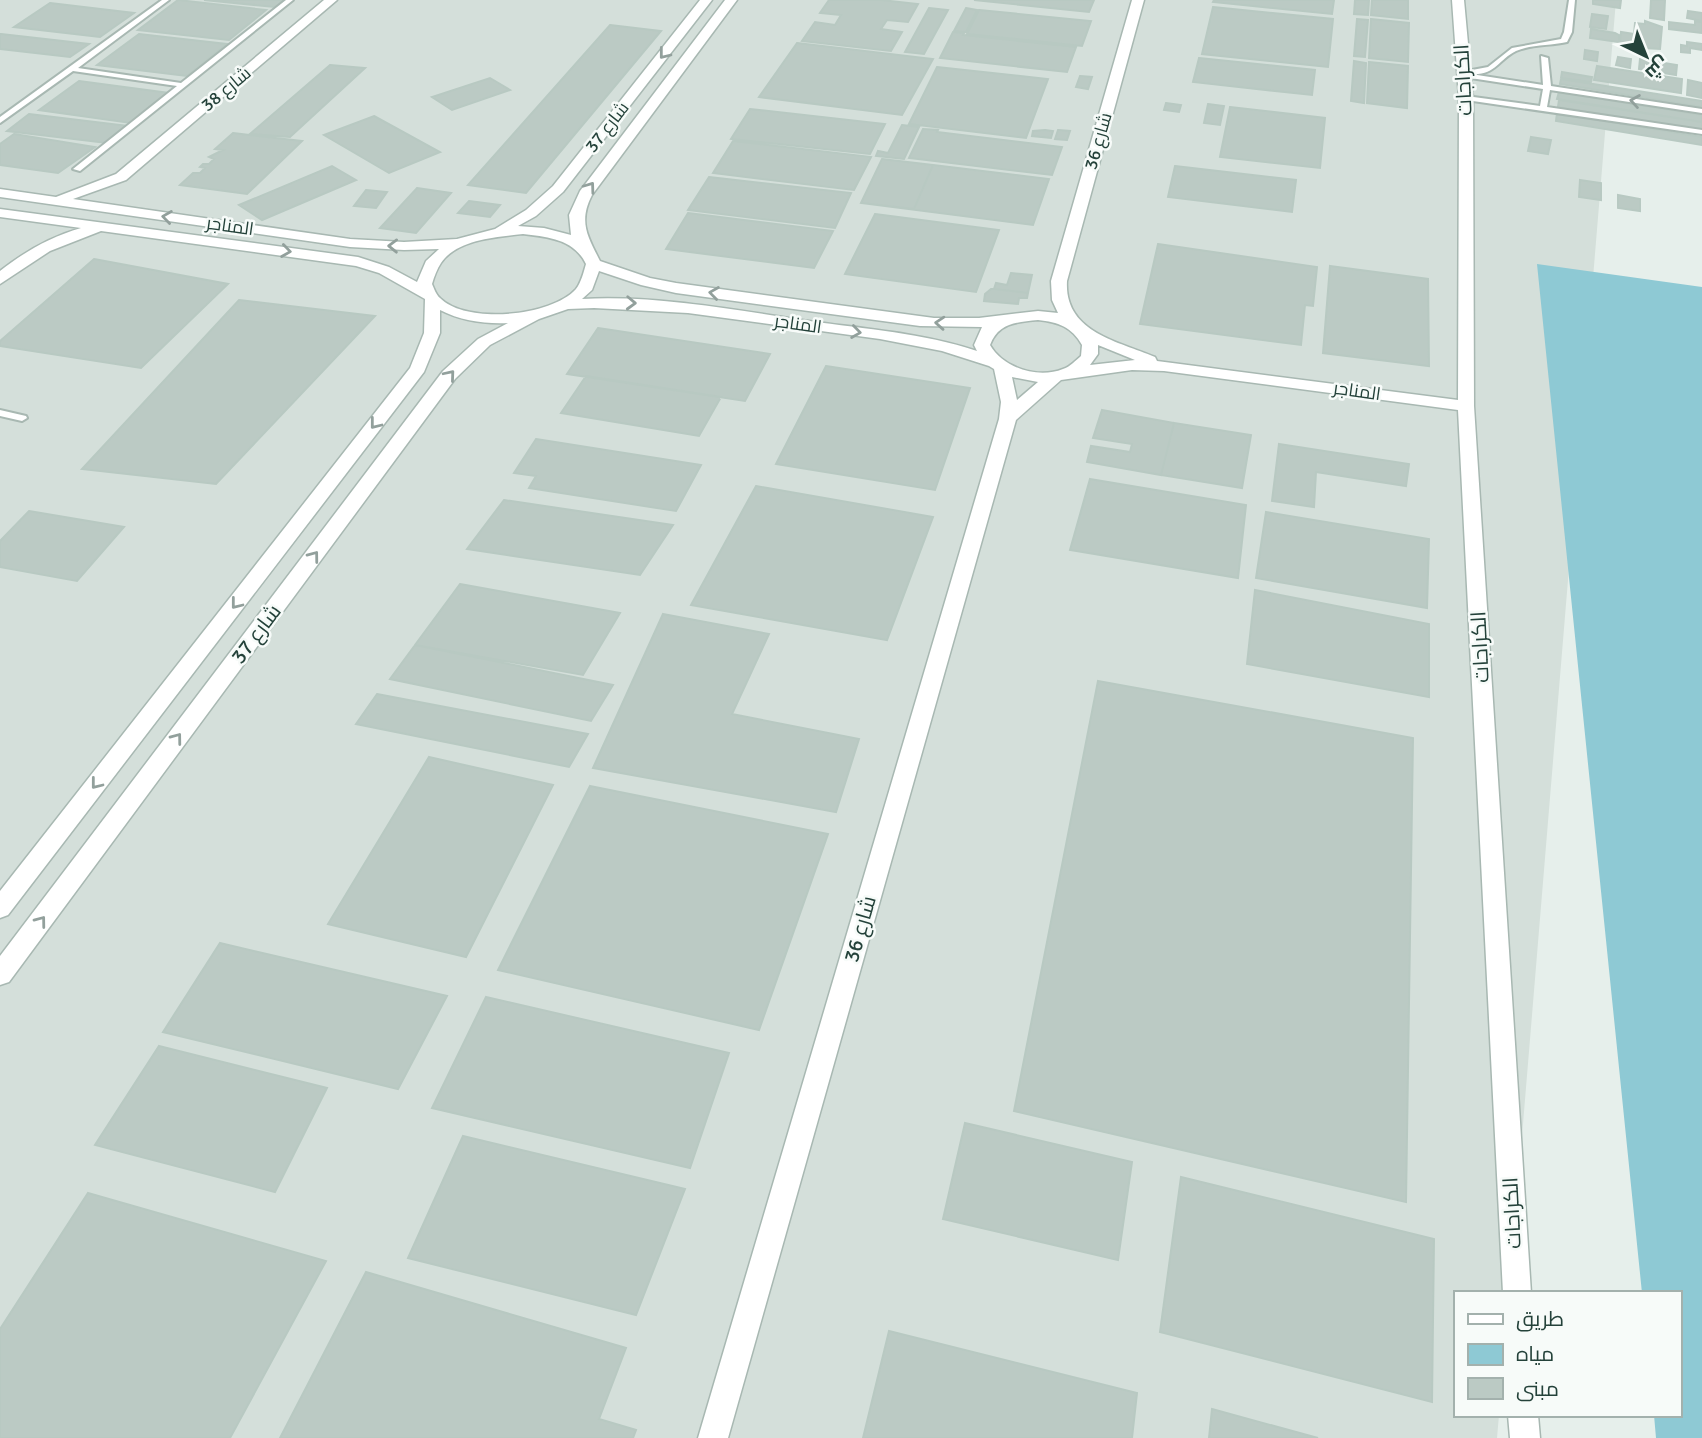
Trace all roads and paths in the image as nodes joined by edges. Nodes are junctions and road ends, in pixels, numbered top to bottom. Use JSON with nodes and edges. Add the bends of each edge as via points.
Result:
{"nodes":[{"id":1,"x":166,"y":0,"type":"edge"},
{"id":2,"x":290,"y":0,"type":"edge"},
{"id":3,"x":331,"y":0,"type":"edge"},
{"id":4,"x":706,"y":0,"type":"edge"},
{"id":5,"x":731,"y":0,"type":"edge"},
{"id":6,"x":1138,"y":0,"type":"edge"},
{"id":7,"x":1458,"y":0,"type":"edge"},
{"id":8,"x":1572,"y":0,"type":"edge"},
{"id":9,"x":1544,"y":58,"type":"dead end"},
{"id":10,"x":71,"y":69,"type":"junction"},
{"id":11,"x":1464,"y":73,"type":"junction"},
{"id":12,"x":183,"y":85,"type":"junction"},
{"id":13,"x":1547,"y":88,"type":"junction"},
{"id":14,"x":1466,"y":98,"type":"junction"},
{"id":15,"x":1543,"y":109,"type":"junction"},
{"id":16,"x":1702,"y":111,"type":"edge"},
{"id":17,"x":0,"y":121,"type":"edge"},
{"id":18,"x":1702,"y":132,"type":"edge"},
{"id":19,"x":77,"y":169,"type":"dead end"},
{"id":20,"x":121,"y":177,"type":"junction"},
{"id":21,"x":0,"y":193,"type":"edge"},
{"id":22,"x":51,"y":200,"type":"junction"},
{"id":23,"x":129,"y":211,"type":"junction"},
{"id":24,"x":0,"y":213,"type":"edge"},
{"id":25,"x":25,"y":216,"type":"junction"},
{"id":26,"x":104,"y":227,"type":"junction"},
{"id":27,"x":491,"y":233,"type":"junction"},
{"id":28,"x":461,"y":243,"type":"junction"},
{"id":29,"x":586,"y":249,"type":"junction"},
{"id":30,"x":33,"y":252,"type":"junction"},
{"id":31,"x":594,"y":264,"type":"junction"},
{"id":32,"x":0,"y":279,"type":"edge"},
{"id":33,"x":1059,"y":281,"type":"junction"},
{"id":34,"x":429,"y":296,"type":"junction"},
{"id":35,"x":562,"y":305,"type":"junction"},
{"id":36,"x":533,"y":316,"type":"junction"},
{"id":37,"x":1012,"y":317,"type":"junction"},
{"id":38,"x":1081,"y":331,"type":"junction"},
{"id":39,"x":996,"y":365,"type":"junction"},
{"id":40,"x":1164,"y":366,"type":"junction"},
{"id":41,"x":1063,"y":374,"type":"junction"},
{"id":42,"x":1466,"y":406,"type":"junction"},
{"id":43,"x":0,"y":413,"type":"edge"},
{"id":44,"x":22,"y":418,"type":"dead end"},
{"id":45,"x":1008,"y":419,"type":"junction"},
{"id":46,"x":0,"y":908,"type":"edge"},
{"id":47,"x":0,"y":975,"type":"edge"},
{"id":48,"x":1517,"y":1291,"type":"edge"},
{"id":49,"x":1524,"y":1417,"type":"edge"},
{"id":50,"x":713,"y":1438,"type":"edge"},
{"id":51,"x":1525,"y":1438,"type":"edge"}],
"edges":[{"from":1,"to":10,"type":"lane"},
{"from":2,"to":12,"type":"lane"},
{"from":3,"to":20,"type":"street","name":"شارع 38"},
{"from":4,"to":27,"type":"street","name":"شارع 37","one_way":true,"via":[[552,195],[531,213]]},
{"from":29,"to":5,"type":"street","name":"شارع 37","one_way":true,"via":[[577,235],[577,207]]},
{"from":6,"to":33,"type":"street","name":"شارع 36"},
{"from":7,"to":11,"type":"street","name":"الكراجات"},
{"from":8,"to":11,"type":"lane","via":[[1564,40],[1514,50],[1488,71]]},
{"from":9,"to":13,"type":"lane"},
{"from":10,"to":12,"type":"lane"},
{"from":10,"to":17,"type":"lane"},
{"from":11,"to":13,"type":"lane"},
{"from":11,"to":14,"type":"street","name":"الكراجات"},
{"from":12,"to":19,"type":"lane"},
{"from":13,"to":15,"type":"lane"},
{"from":16,"to":13,"type":"lane","one_way":true},
{"from":14,"to":15,"type":"lane"},
{"from":14,"to":42,"type":"street","name":"الكراجات"},
{"from":15,"to":18,"type":"lane"},
{"from":20,"to":22,"type":"street","name":"شارع 38"},
{"from":20,"to":23,"type":"street","via":[[119,195]]},
{"from":21,"to":22,"type":"street","name":"المناجر"},
{"from":22,"to":23,"type":"street","name":"المناجر"},
{"from":28,"to":23,"type":"street","name":"المناجر","one_way":true,"via":[[350,243]]},
{"from":24,"to":25,"type":"street","name":"المناجر"},
{"from":25,"to":26,"type":"street","name":"المناجر"},
{"from":25,"to":30,"type":"street","via":[[36,233]]},
{"from":26,"to":30,"type":"street"},
{"from":26,"to":34,"type":"street","name":"المناجر","one_way":true,"via":[[358,262],[396,275]]},
{"from":27,"to":28,"type":"street"},
{"from":27,"to":29,"type":"street","via":[[553,233]]},
{"from":28,"to":34,"type":"street","name":"شارع 37","via":[[430,266],[425,275]]},
{"from":29,"to":31,"type":"street","name":"شارع 37"},
{"from":30,"to":32,"type":"street"},
{"from":31,"to":35,"type":"street","via":[[584,290]]},
{"from":37,"to":31,"type":"street","name":"المناجر","one_way":true,"via":[[969,323],[920,321],[676,288]]},
{"from":33,"to":37,"type":"street","via":[[1041,300]]},
{"from":33,"to":38,"type":"street","name":"شارع 36","via":[[1062,310]]},
{"from":34,"to":36,"type":"street","name":"المناجر","via":[[441,307],[466,317]]},
{"from":34,"to":46,"type":"street","name":"شارع 37","one_way":true,"via":[[432,333],[418,369]]},
{"from":35,"to":36,"type":"street"},
{"from":35,"to":39,"type":"street","name":"المناجر","one_way":true,"via":[[666,305],[939,344]]},
{"from":47,"to":36,"type":"street","name":"شارع 37","one_way":true,"via":[[449,375],[484,342]]},
{"from":37,"to":38,"type":"street","name":"المناجر","via":[[1050,317]]},
{"from":37,"to":39,"type":"street","name":"شارع 36","via":[[985,332],[981,342],[982,352]]},
{"from":38,"to":40,"type":"street","name":"المناجر"},
{"from":38,"to":41,"type":"street","name":"شارع 36","via":[[1091,344],[1090,355]]},
{"from":39,"to":41,"type":"street","name":"المناجر","via":[[1037,377]]},
{"from":39,"to":45,"type":"street","name":"شارع 36","via":[[1009,402]]},
{"from":40,"to":41,"type":"street","name":"المناجر"},
{"from":40,"to":42,"type":"street","name":"المناجر"},
{"from":41,"to":45,"type":"street","name":"شارع 36","via":[[1037,389]]},
{"from":42,"to":48,"type":"street","name":"الكراجات"},
{"from":43,"to":44,"type":"lane"},
{"from":45,"to":50,"type":"street","name":"شارع 36"},
{"from":49,"to":51,"type":"street"}]}
